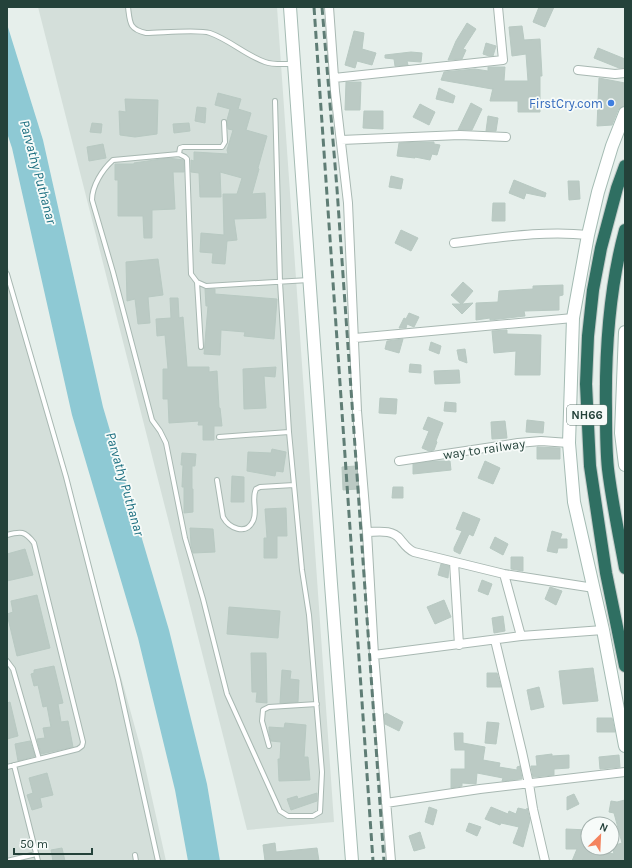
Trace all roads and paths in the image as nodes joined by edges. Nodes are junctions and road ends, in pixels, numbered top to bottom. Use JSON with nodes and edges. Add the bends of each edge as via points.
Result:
{"nodes":[{"id":1,"x":128,"y":7,"type":"edge"},
{"id":2,"x":290,"y":7,"type":"edge"},
{"id":3,"x":329,"y":7,"type":"edge"},
{"id":4,"x":498,"y":7,"type":"edge"},
{"id":5,"x":294,"y":64,"type":"junction"},
{"id":6,"x":578,"y":70,"type":"dead end"},
{"id":7,"x":625,"y":73,"type":"edge"},
{"id":8,"x":334,"y":78,"type":"junction"},
{"id":9,"x":275,"y":101,"type":"dead end"},
{"id":10,"x":625,"y":113,"type":"edge"},
{"id":11,"x":224,"y":122,"type":"dead end"},
{"id":12,"x":506,"y":137,"type":"dead end"},
{"id":13,"x":341,"y":140,"type":"junction"},
{"id":14,"x":179,"y":154,"type":"junction"},
{"id":15,"x":625,"y":166,"type":"edge"},
{"id":16,"x":625,"y":230,"type":"edge"},
{"id":17,"x":588,"y":236,"type":"junction"},
{"id":18,"x":454,"y":242,"type":"dead end"},
{"id":19,"x":7,"y":274,"type":"edge"},
{"id":20,"x":309,"y":280,"type":"junction"},
{"id":21,"x":197,"y":282,"type":"junction"},
{"id":22,"x":280,"y":282,"type":"junction"},
{"id":23,"x":572,"y":318,"type":"junction"},
{"id":24,"x":625,"y":332,"type":"edge"},
{"id":25,"x":355,"y":338,"type":"junction"},
{"id":26,"x":201,"y":347,"type":"dead end"},
{"id":27,"x":289,"y":432,"type":"junction"},
{"id":28,"x":623,"y":434,"type":"edge"},
{"id":29,"x":218,"y":436,"type":"dead end"},
{"id":30,"x":569,"y":443,"type":"junction"},
{"id":31,"x":399,"y":461,"type":"dead end"},
{"id":32,"x":625,"y":465,"type":"edge"},
{"id":33,"x":217,"y":480,"type":"dead end"},
{"id":34,"x":294,"y":485,"type":"junction"},
{"id":35,"x":367,"y":532,"type":"junction"},
{"id":36,"x":7,"y":535,"type":"edge"},
{"id":37,"x":454,"y":562,"type":"junction"},
{"id":38,"x":625,"y":568,"type":"edge"},
{"id":39,"x":504,"y":574,"type":"junction"},
{"id":40,"x":594,"y":588,"type":"junction"},
{"id":41,"x":603,"y":630,"type":"junction"},
{"id":42,"x":521,"y":636,"type":"junction"},
{"id":43,"x":496,"y":640,"type":"junction"},
{"id":44,"x":458,"y":645,"type":"junction"},
{"id":45,"x":374,"y":656,"type":"junction"},
{"id":46,"x":7,"y":661,"type":"edge"},
{"id":47,"x":625,"y":666,"type":"edge"},
{"id":48,"x":317,"y":704,"type":"junction"},
{"id":49,"x":268,"y":746,"type":"dead end"},
{"id":50,"x":625,"y":746,"type":"edge"},
{"id":51,"x":39,"y":758,"type":"junction"},
{"id":52,"x":14,"y":765,"type":"junction"},
{"id":53,"x":7,"y":767,"type":"edge"},
{"id":54,"x":625,"y":772,"type":"edge"},
{"id":55,"x":529,"y":784,"type":"junction"},
{"id":56,"x":386,"y":803,"type":"junction"},
{"id":57,"x":36,"y":854,"type":"junction"},
{"id":58,"x":135,"y":855,"type":"dead end"},
{"id":59,"x":7,"y":861,"type":"edge"},
{"id":60,"x":38,"y":861,"type":"edge"},
{"id":61,"x":136,"y":861,"type":"edge"},
{"id":62,"x":158,"y":861,"type":"edge"},
{"id":63,"x":352,"y":861,"type":"edge"},
{"id":64,"x":391,"y":861,"type":"edge"},
{"id":65,"x":545,"y":861,"type":"edge"}],
"edges":[{"from":1,"to":5,"type":"lane","via":[[130,24],[137,31],[204,31],[266,62]]},
{"from":2,"to":5,"type":"main road"},
{"from":3,"to":8,"type":"street"},
{"from":4,"to":8,"type":"street","via":[[503,60]]},
{"from":5,"to":20,"type":"main road"},
{"from":6,"to":7,"type":"street"},
{"from":8,"to":13,"type":"street"},
{"from":9,"to":22,"type":"lane"},
{"from":10,"to":17,"type":"main road","via":[[598,192]]},
{"from":11,"to":14,"type":"lane","via":[[225,142],[222,147],[183,146]]},
{"from":12,"to":13,"type":"street","via":[[460,135]]},
{"from":13,"to":25,"type":"street","via":[[348,203]]},
{"from":14,"to":21,"type":"lane","via":[[187,159],[191,274]]},
{"from":14,"to":48,"type":"lane","via":[[113,160],[92,191],[92,200],[152,420],[166,443],[185,538],[227,694],[280,811],[288,816],[313,816],[320,812],[322,772]]},
{"from":15,"to":47,"type":"highway","number":"NH66","via":[[601,248],[591,306],[586,384],[590,466],[606,573]]},
{"from":16,"to":38,"type":"highway","number":"NH66","via":[[612,296],[605,376],[608,469]]},
{"from":17,"to":18,"type":"street","via":[[547,233]]},
{"from":17,"to":23,"type":"main road"},
{"from":19,"to":62,"type":"lane","via":[[66,477],[115,665]]},
{"from":20,"to":22,"type":"lane"},
{"from":20,"to":63,"type":"main road"},
{"from":21,"to":22,"type":"lane","via":[[206,286]]},
{"from":21,"to":26,"type":"lane"},
{"from":22,"to":27,"type":"lane"},
{"from":23,"to":25,"type":"street"},
{"from":23,"to":30,"type":"main road"},
{"from":24,"to":28,"type":"main road"},
{"from":25,"to":35,"type":"street","via":[[357,411]]},
{"from":27,"to":29,"type":"lane"},
{"from":27,"to":34,"type":"lane"},
{"from":28,"to":32,"type":"main road"},
{"from":30,"to":31,"type":"street","name":"way to railway","via":[[518,443]]},
{"from":30,"to":40,"type":"main road","via":[[574,502]]},
{"from":33,"to":34,"type":"lane","via":[[225,522],[230,527],[241,529],[254,520],[256,489]]},
{"from":34,"to":48,"type":"lane"},
{"from":35,"to":37,"type":"street","via":[[389,532],[400,539],[408,550]]},
{"from":35,"to":45,"type":"street"},
{"from":36,"to":51,"type":"lane","via":[[22,532],[34,543],[83,737],[82,746],[78,749]]},
{"from":37,"to":39,"type":"street"},
{"from":37,"to":44,"type":"street"},
{"from":39,"to":40,"type":"street"},
{"from":39,"to":42,"type":"street"},
{"from":40,"to":41,"type":"main road"},
{"from":41,"to":42,"type":"street"},
{"from":41,"to":50,"type":"main road"},
{"from":42,"to":43,"type":"street"},
{"from":43,"to":44,"type":"street"},
{"from":43,"to":55,"type":"street"},
{"from":44,"to":45,"type":"street"},
{"from":45,"to":56,"type":"street"},
{"from":46,"to":51,"type":"lane","via":[[14,669]]},
{"from":48,"to":49,"type":"lane","via":[[269,707],[264,710],[262,721]]},
{"from":51,"to":52,"type":"lane"},
{"from":52,"to":53,"type":"lane"},
{"from":52,"to":57,"type":"lane"},
{"from":54,"to":55,"type":"street"},
{"from":55,"to":56,"type":"street"},
{"from":55,"to":65,"type":"street"},
{"from":56,"to":64,"type":"street"},
{"from":57,"to":59,"type":"lane"},
{"from":57,"to":60,"type":"lane"},
{"from":58,"to":61,"type":"lane"}]}
